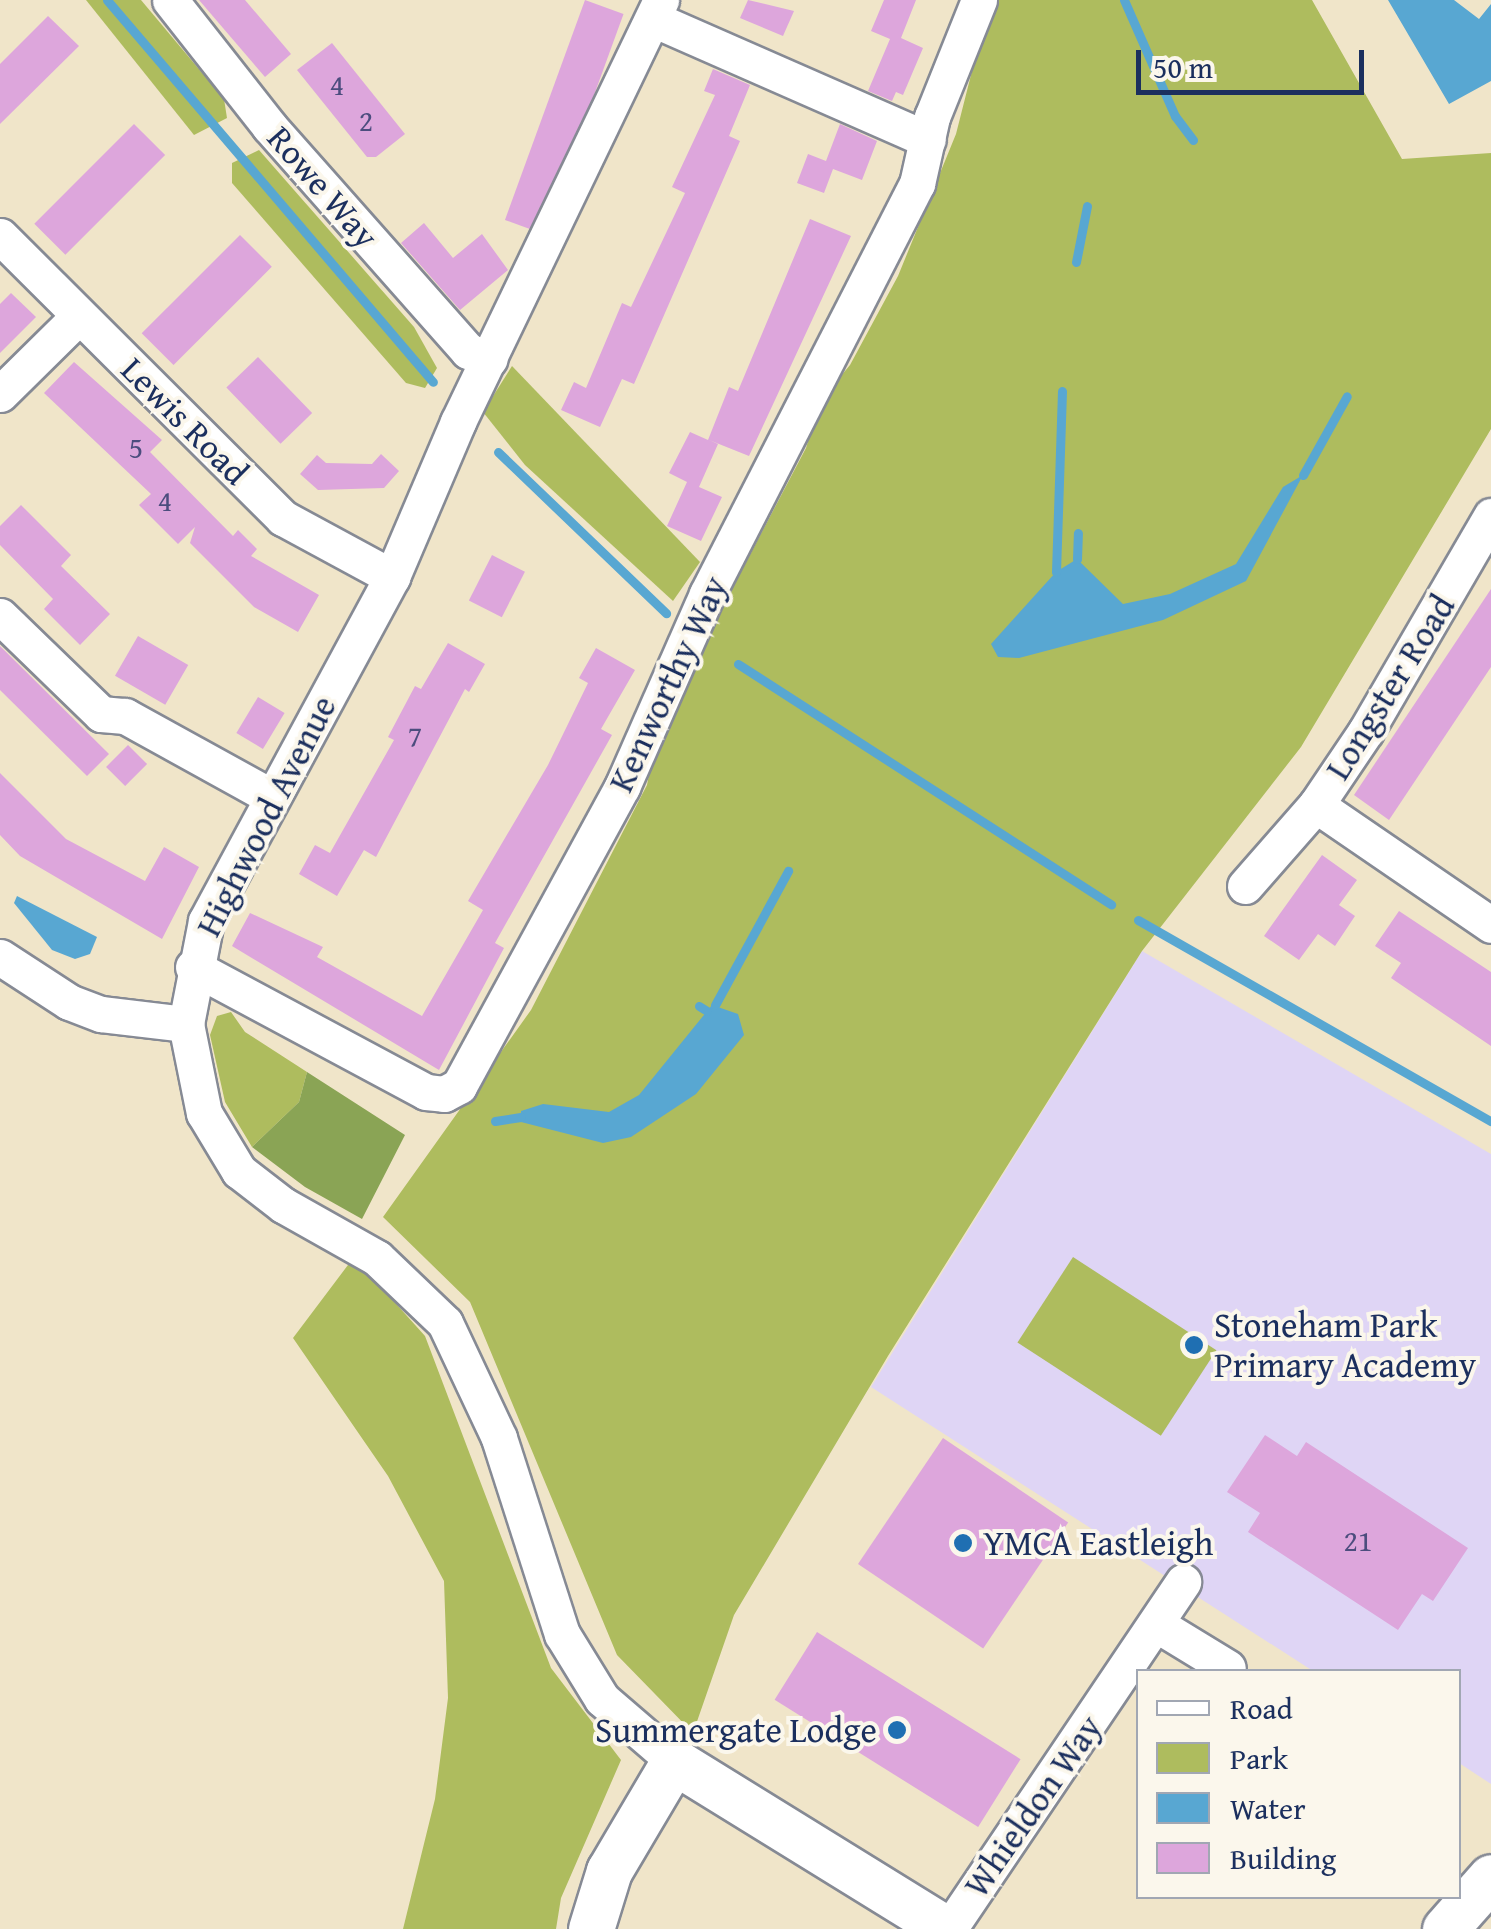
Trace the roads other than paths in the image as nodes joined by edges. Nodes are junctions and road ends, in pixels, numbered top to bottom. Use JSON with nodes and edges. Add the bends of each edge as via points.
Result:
{"nodes":[{"id":1,"x":170,"y":0,"type":"edge"},
{"id":2,"x":979,"y":0,"type":"edge"},
{"id":3,"x":657,"y":9,"type":"edge"},
{"id":4,"x":928,"y":140,"type":"junction"},
{"id":5,"x":0,"y":236,"type":"edge"},
{"id":6,"x":79,"y":316,"type":"junction"},
{"id":7,"x":490,"y":358,"type":"junction"},
{"id":8,"x":0,"y":394,"type":"edge"},
{"id":9,"x":1491,"y":516,"type":"edge"},
{"id":10,"x":392,"y":577,"type":"junction"},
{"id":11,"x":0,"y":616,"type":"edge"},
{"id":12,"x":270,"y":796,"type":"junction"},
{"id":13,"x":1316,"y":805,"type":"junction"},
{"id":14,"x":1245,"y":886,"type":"dead end"},
{"id":15,"x":1491,"y":925,"type":"edge"},
{"id":16,"x":0,"y":958,"type":"edge"},
{"id":17,"x":193,"y":968,"type":"junction"},
{"id":18,"x":186,"y":1024,"type":"junction"},
{"id":19,"x":1183,"y":1582,"type":"dead end"},
{"id":20,"x":1156,"y":1624,"type":"junction"},
{"id":21,"x":1228,"y":1668,"type":"dead end"},
{"id":22,"x":674,"y":1760,"type":"junction"},
{"id":23,"x":1491,"y":1877,"type":"edge"},
{"id":24,"x":591,"y":1929,"type":"edge"},
{"id":25,"x":948,"y":1929,"type":"edge"},
{"id":26,"x":1445,"y":1929,"type":"edge"}],
"edges":[{"from":1,"to":7,"type":"street","name":"Rowe Way","via":[[270,126],[456,338],[468,351]]},
{"from":2,"to":4,"type":"street","name":"Kenworthy Way"},
{"from":3,"to":4,"type":"street"},
{"from":3,"to":7,"type":"street","name":"Highwood Avenue"},
{"from":4,"to":17,"type":"street","name":"Kenworthy Way","via":[[917,184],[707,594],[622,787],[458,1086],[444,1094],[426,1092]]},
{"from":5,"to":6,"type":"street","name":"Lewis Road"},
{"from":6,"to":8,"type":"street"},
{"from":6,"to":10,"type":"street","name":"Lewis Road","via":[[283,518]]},
{"from":7,"to":10,"type":"street","name":"Highwood Avenue"},
{"from":9,"to":13,"type":"street","name":"Longster Road"},
{"from":10,"to":12,"type":"street","name":"Highwood Avenue"},
{"from":11,"to":12,"type":"street","via":[[101,714],[125,716]]},
{"from":12,"to":17,"type":"street","name":"Highwood Avenue","via":[[206,921]]},
{"from":13,"to":14,"type":"street","name":"Longster Road"},
{"from":13,"to":15,"type":"street","name":"Longster Road"},
{"from":16,"to":18,"type":"street","via":[[69,1002],[102,1014]]},
{"from":17,"to":18,"type":"street","name":"Highwood Avenue"},
{"from":18,"to":22,"type":"street","name":"Highwood Avenue","via":[[204,1113],[239,1171],[283,1205],[377,1258],[444,1323],[499,1438],[562,1634],[602,1698]]},
{"from":19,"to":20,"type":"street","name":"Whieldon Way"},
{"from":20,"to":21,"type":"street"},
{"from":20,"to":25,"type":"street","name":"Whieldon Way"},
{"from":22,"to":24,"type":"street","via":[[609,1870]]},
{"from":22,"to":25,"type":"street"},
{"from":23,"to":26,"type":"street"}]}
